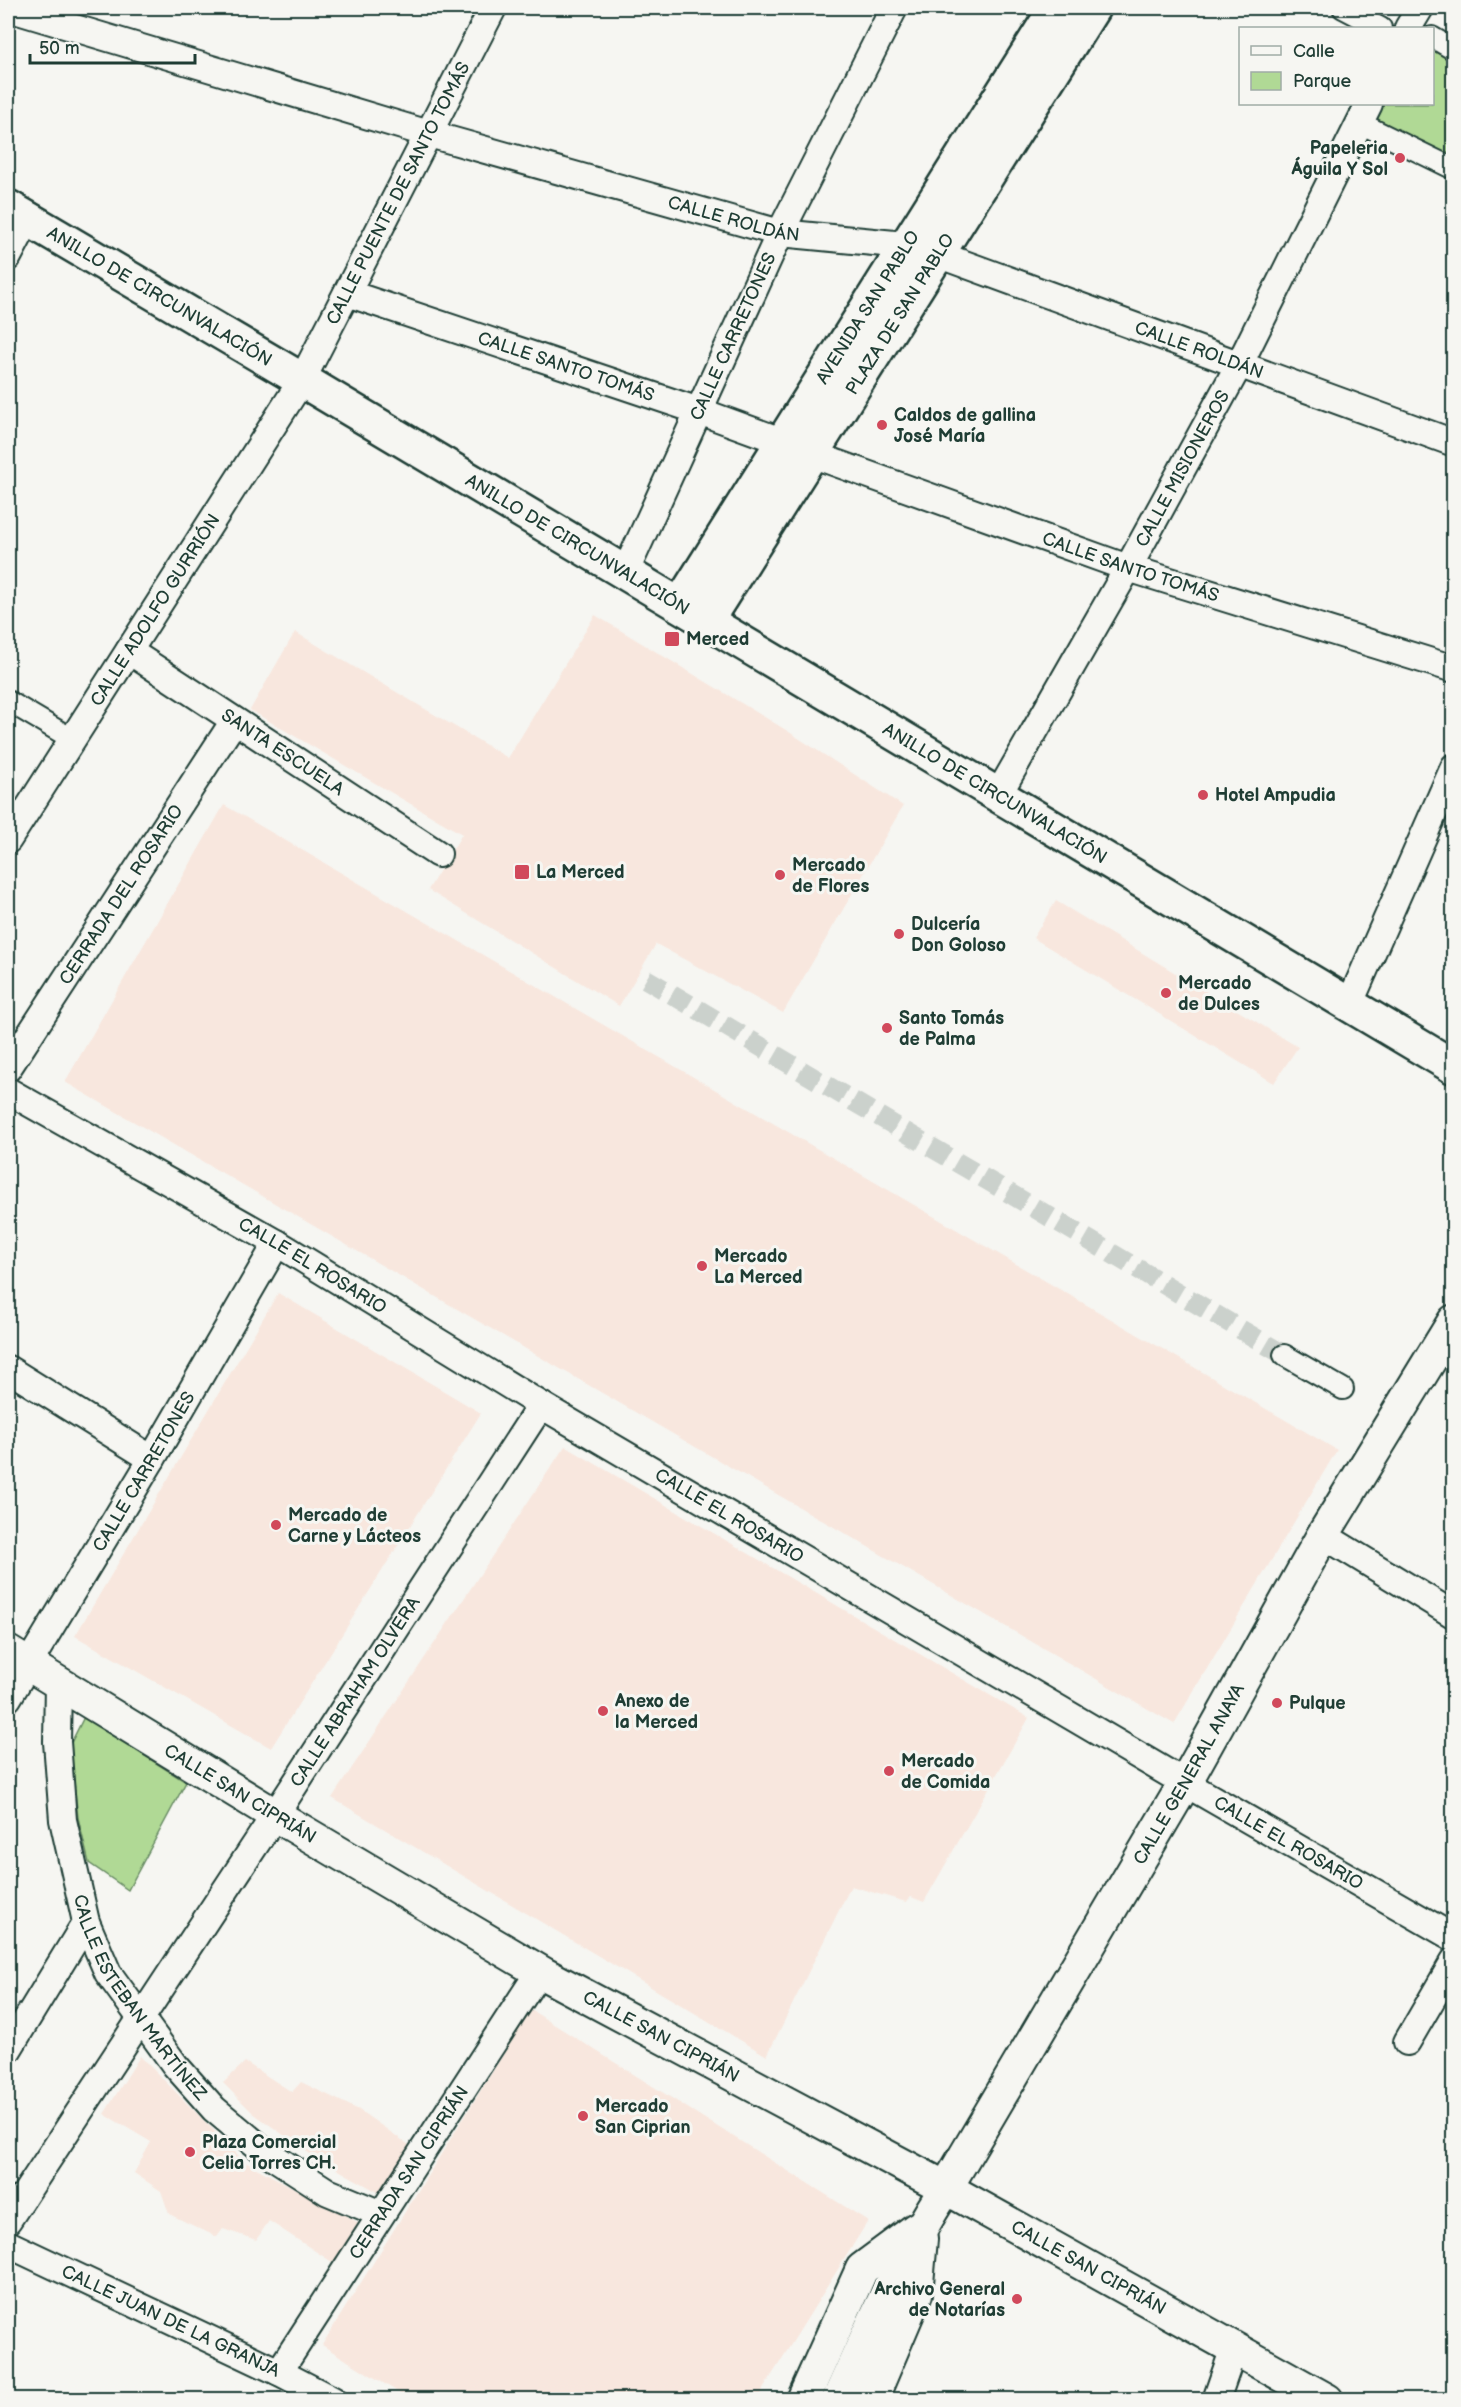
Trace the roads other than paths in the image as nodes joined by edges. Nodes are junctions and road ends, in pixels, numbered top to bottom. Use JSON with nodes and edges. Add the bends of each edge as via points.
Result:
{"nodes":[{"id":1,"x":8,"y":8,"type":"edge"},
{"id":2,"x":493,"y":8,"type":"edge"},
{"id":3,"x":894,"y":8,"type":"edge"},
{"id":4,"x":1056,"y":8,"type":"edge"},
{"id":5,"x":1093,"y":8,"type":"edge"},
{"id":6,"x":1343,"y":8,"type":"edge"},
{"id":7,"x":1379,"y":27,"type":"edge"},
{"id":8,"x":1434,"y":38,"type":"edge"},
{"id":9,"x":1454,"y":50,"type":"edge"},
{"id":10,"x":1364,"y":113,"type":"edge"},
{"id":11,"x":429,"y":134,"type":"junction"},
{"id":12,"x":1454,"y":169,"type":"edge"},
{"id":13,"x":18,"y":213,"type":"edge"},
{"id":14,"x":780,"y":232,"type":"junction"},
{"id":15,"x":905,"y":246,"type":"junction"},
{"id":16,"x":938,"y":254,"type":"junction"},
{"id":17,"x":8,"y":257,"type":"edge"},
{"id":18,"x":347,"y":293,"type":"junction"},
{"id":19,"x":1239,"y":365,"type":"junction"},
{"id":20,"x":302,"y":380,"type":"junction"},
{"id":21,"x":699,"y":411,"type":"junction"},
{"id":22,"x":1454,"y":443,"type":"edge"},
{"id":23,"x":797,"y":448,"type":"junction"},
{"id":24,"x":1128,"y":568,"type":"junction"},
{"id":25,"x":625,"y":573,"type":"junction"},
{"id":26,"x":693,"y":613,"type":"junction"},
{"id":27,"x":129,"y":651,"type":"junction"},
{"id":28,"x":1454,"y":669,"type":"edge"},
{"id":29,"x":8,"y":701,"type":"edge"},
{"id":30,"x":234,"y":721,"type":"junction"},
{"id":31,"x":72,"y":739,"type":"junction"},
{"id":32,"x":1454,"y":767,"type":"edge"},
{"id":33,"x":998,"y":795,"type":"junction"},
{"id":34,"x":8,"y":840,"type":"edge"},
{"id":35,"x":438,"y":854,"type":"dead end"},
{"id":36,"x":1349,"y":1005,"type":"junction"},
{"id":37,"x":1454,"y":1067,"type":"edge"},
{"id":38,"x":8,"y":1068,"type":"edge"},
{"id":39,"x":8,"y":1091,"type":"edge"},
{"id":40,"x":277,"y":1243,"type":"junction"},
{"id":41,"x":1454,"y":1320,"type":"edge"},
{"id":42,"x":1284,"y":1355,"type":"tunnel mouth"},
{"id":43,"x":8,"y":1369,"type":"edge"},
{"id":44,"x":1343,"y":1389,"type":"dead end"},
{"id":45,"x":541,"y":1405,"type":"junction"},
{"id":46,"x":152,"y":1459,"type":"junction"},
{"id":47,"x":1323,"y":1535,"type":"junction"},
{"id":48,"x":1454,"y":1615,"type":"edge"},
{"id":49,"x":18,"y":1658,"type":"edge"},
{"id":50,"x":58,"y":1683,"type":"junction"},
{"id":51,"x":8,"y":1698,"type":"edge"},
{"id":52,"x":1185,"y":1783,"type":"junction"},
{"id":53,"x":275,"y":1815,"type":"junction"},
{"id":54,"x":86,"y":1922,"type":"junction"},
{"id":55,"x":1454,"y":1938,"type":"edge"},
{"id":56,"x":1454,"y":1960,"type":"edge"},
{"id":57,"x":539,"y":1972,"type":"junction"},
{"id":58,"x":141,"y":2019,"type":"junction"},
{"id":59,"x":1407,"y":2042,"type":"dead end"},
{"id":60,"x":8,"y":2050,"type":"edge"},
{"id":61,"x":946,"y":2188,"type":"junction"},
{"id":62,"x":381,"y":2214,"type":"junction"},
{"id":63,"x":8,"y":2220,"type":"edge"},
{"id":64,"x":922,"y":2225,"type":"junction"},
{"id":65,"x":8,"y":2244,"type":"edge"},
{"id":66,"x":1234,"y":2348,"type":"junction"},
{"id":67,"x":279,"y":2372,"type":"junction"},
{"id":68,"x":333,"y":2400,"type":"edge"},
{"id":69,"x":803,"y":2400,"type":"edge"},
{"id":70,"x":838,"y":2400,"type":"edge"},
{"id":71,"x":871,"y":2400,"type":"edge"},
{"id":72,"x":1216,"y":2400,"type":"edge"},
{"id":73,"x":1327,"y":2400,"type":"edge"}],
"edges":[{"from":1,"to":11,"type":"street","name":"CALLE ROLDÁN"},
{"from":2,"to":11,"type":"street","name":"CALLE PUENTE DE SANTO TOMÁS"},
{"from":3,"to":14,"type":"street","name":"CALLE CARRETONES"},
{"from":4,"to":15,"type":"main road","name":"AVENIDA SAN PABLO"},
{"from":5,"to":16,"type":"main road","name":"PLAZA DE SAN PABLO"},
{"from":6,"to":7,"type":"street"},
{"from":8,"to":9,"type":"street"},
{"from":10,"to":12,"type":"street"},
{"from":10,"to":19,"type":"street","name":"CALLE MISIONEROS"},
{"from":11,"to":14,"type":"street","name":"CALLE ROLDÁN"},
{"from":11,"to":18,"type":"street","name":"CALLE PUENTE DE SANTO TOMÁS"},
{"from":13,"to":17,"type":"street"},
{"from":13,"to":20,"type":"main road","name":"ANILLO DE CIRCUNVALACIÓN"},
{"from":14,"to":15,"type":"street","name":"CALLE ROLDÁN"},
{"from":14,"to":21,"type":"street","name":"CALLE CARRETONES"},
{"from":15,"to":16,"type":"street","name":"CALLE ROLDÁN"},
{"from":15,"to":23,"type":"main road","name":"AVENIDA SAN PABLO"},
{"from":16,"to":19,"type":"street","name":"CALLE ROLDÁN"},
{"from":16,"to":23,"type":"main road","name":"PLAZA DE SAN PABLO"},
{"from":18,"to":20,"type":"street","name":"CALLE PUENTE DE SANTO TOMÁS"},
{"from":18,"to":21,"type":"street","name":"CALLE SANTO TOMÁS"},
{"from":19,"to":22,"type":"street","name":"CALLE ROLDÁN"},
{"from":19,"to":24,"type":"street","name":"CALLE MISIONEROS"},
{"from":20,"to":25,"type":"main road","name":"ANILLO DE CIRCUNVALACIÓN"},
{"from":20,"to":27,"type":"street","name":"CALLE ADOLFO GURRIÓN"},
{"from":21,"to":23,"type":"street","name":"CALLE SANTO TOMÁS"},
{"from":21,"to":25,"type":"street","name":"CALLE CARRETONES"},
{"from":23,"to":24,"type":"street","name":"CALLE SANTO TOMÁS"},
{"from":23,"to":26,"type":"main road","name":"PLAZA DE SAN PABLO"},
{"from":24,"to":28,"type":"street","name":"CALLE SANTO TOMÁS"},
{"from":24,"to":33,"type":"street","name":"CALLE MISIONEROS"},
{"from":25,"to":26,"type":"main road","name":"ANILLO DE CIRCUNVALACIÓN"},
{"from":26,"to":33,"type":"main road","name":"ANILLO DE CIRCUNVALACIÓN"},
{"from":27,"to":30,"type":"street","name":"SANTA ESCUELA"},
{"from":27,"to":31,"type":"street","name":"CALLE ADOLFO GURRIÓN"},
{"from":29,"to":31,"type":"street"},
{"from":30,"to":35,"type":"street","name":"SANTA ESCUELA"},
{"from":30,"to":38,"type":"street","name":"CERRADA DEL ROSARIO"},
{"from":31,"to":34,"type":"street","name":"CALLE ADOLFO GURRIÓN"},
{"from":32,"to":36,"type":"street"},
{"from":33,"to":36,"type":"main road","name":"ANILLO DE CIRCUNVALACIÓN"},
{"from":36,"to":37,"type":"main road","name":"ANILLO DE CIRCUNVALACIÓN"},
{"from":39,"to":40,"type":"street","name":"CALLE EL ROSARIO"},
{"from":40,"to":45,"type":"street","name":"CALLE EL ROSARIO"},
{"from":40,"to":46,"type":"street","name":"CALLE CARRETONES"},
{"from":41,"to":47,"type":"street","name":"CALLE GENERAL ANAYA"},
{"from":42,"to":44,"type":"street"},
{"from":43,"to":46,"type":"street"},
{"from":45,"to":52,"type":"street","name":"CALLE EL ROSARIO"},
{"from":45,"to":53,"type":"street","name":"CALLE ABRAHAM OLVERA"},
{"from":46,"to":49,"type":"street","name":"CALLE CARRETONES"},
{"from":47,"to":48,"type":"street"},
{"from":47,"to":52,"type":"street","name":"CALLE GENERAL ANAYA"},
{"from":49,"to":50,"type":"street","name":"CALLE SAN CIPRIÁN"},
{"from":49,"to":51,"type":"street","name":"CALLE CARRETONES"},
{"from":50,"to":53,"type":"street","name":"CALLE SAN CIPRIÁN"},
{"from":50,"to":54,"type":"street","name":"CALLE ESTEBAN MARTÍNEZ","via":[[57,1742],[63,1820]]},
{"from":52,"to":55,"type":"street","name":"CALLE EL ROSARIO"},
{"from":52,"to":61,"type":"street","name":"CALLE GENERAL ANAYA"},
{"from":53,"to":57,"type":"street","name":"CALLE SAN CIPRIÁN"},
{"from":53,"to":58,"type":"street","name":"CALLE ABRAHAM OLVERA"},
{"from":54,"to":58,"type":"street","name":"CALLE ESTEBAN MARTÍNEZ","via":[[108,1973]]},
{"from":54,"to":60,"type":"street"},
{"from":56,"to":59,"type":"street"},
{"from":57,"to":61,"type":"street","name":"CALLE SAN CIPRIÁN"},
{"from":57,"to":62,"type":"street","name":"CERRADA SAN CIPRIÁN"},
{"from":58,"to":62,"type":"street","name":"CALLE ESTEBAN MARTÍNEZ","via":[[214,2109],[263,2150],[328,2192]]},
{"from":58,"to":63,"type":"street","name":"CALLE ABRAHAM OLVERA"},
{"from":61,"to":64,"type":"street","name":"CALLE GENERAL ANAYA"},
{"from":61,"to":66,"type":"street","name":"CALLE SAN CIPRIÁN"},
{"from":62,"to":67,"type":"street","name":"CERRADA SAN CIPRIÁN"},
{"from":64,"to":69,"type":"street","name":"CALLE GENERAL ANAYA","via":[[862,2269]]},
{"from":64,"to":70,"type":"street","name":"CALLE GENERAL ANAYA"},
{"from":64,"to":71,"type":"street","name":"CALLE GENERAL ANAYA","via":[[916,2294]]},
{"from":65,"to":67,"type":"street","name":"CALLE JUAN DE LA GRANJA"},
{"from":66,"to":72,"type":"street"},
{"from":66,"to":73,"type":"street","name":"CALLE SAN CIPRIÁN"},
{"from":67,"to":68,"type":"street","name":"CALLE JUAN DE LA GRANJA"}]}
